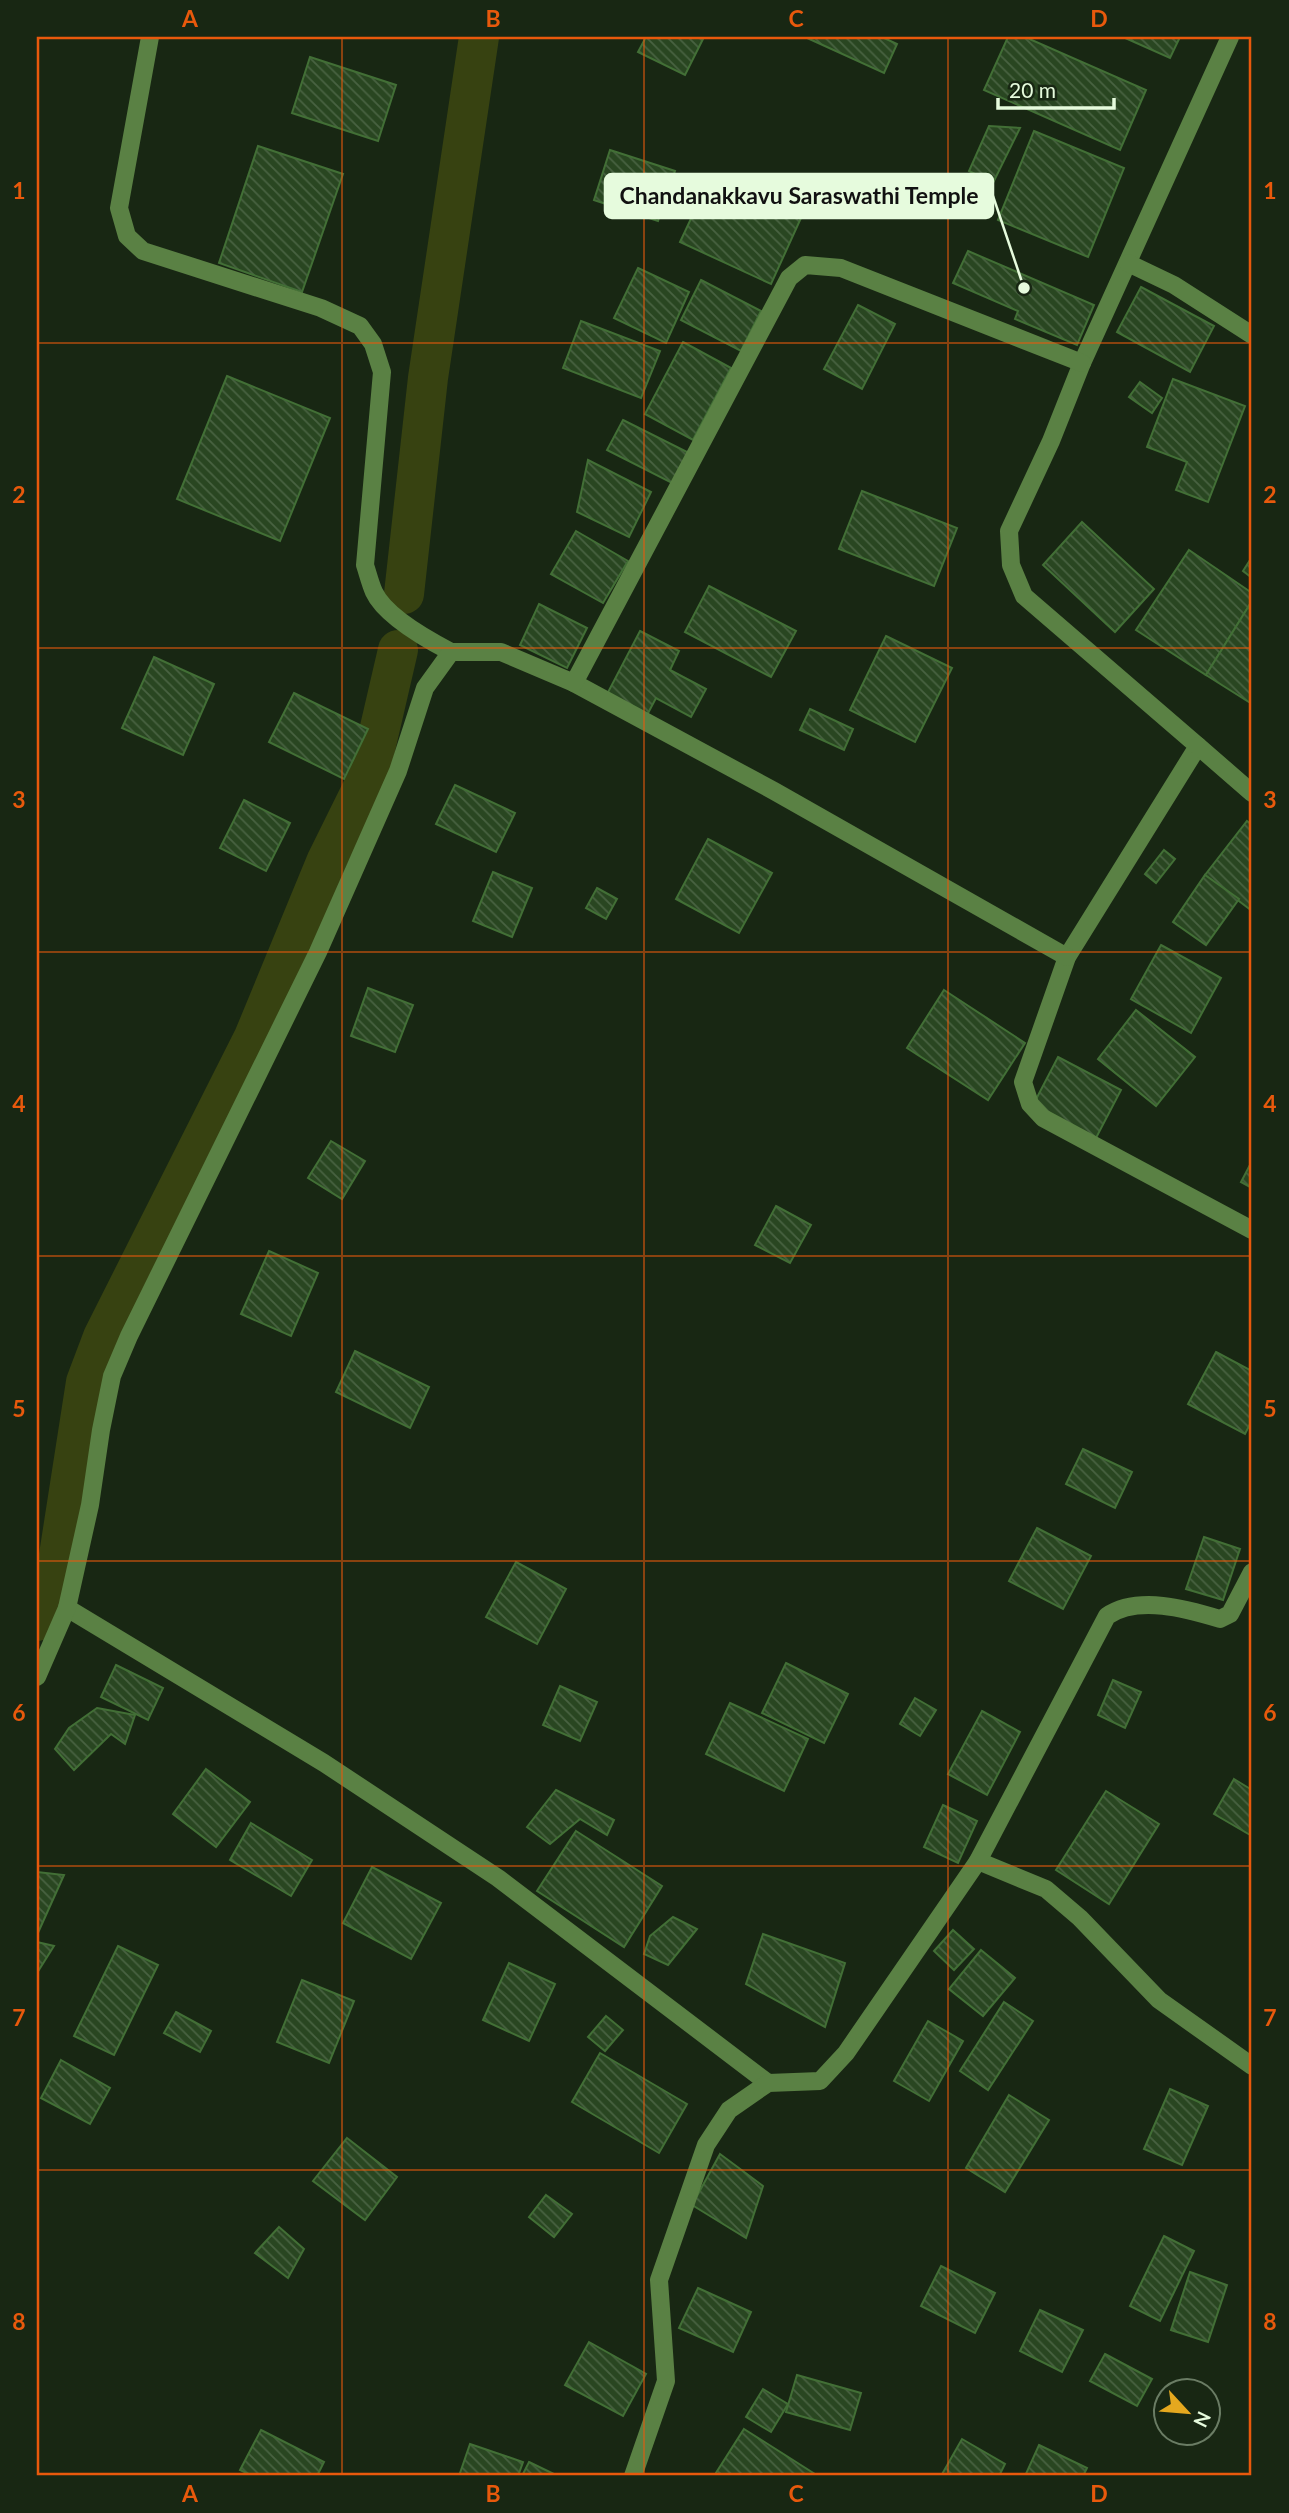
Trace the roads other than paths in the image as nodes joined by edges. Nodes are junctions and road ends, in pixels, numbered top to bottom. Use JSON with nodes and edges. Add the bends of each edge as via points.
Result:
{"nodes":[{"id":1,"x":150,"y":37,"type":"edge"},
{"id":2,"x":1230,"y":37,"type":"edge"},
{"id":3,"x":1128,"y":263,"type":"junction"},
{"id":4,"x":1252,"y":335,"type":"edge"},
{"id":5,"x":1082,"y":363,"type":"junction"},
{"id":6,"x":451,"y":652,"type":"junction"},
{"id":7,"x":574,"y":683,"type":"junction"},
{"id":8,"x":1198,"y":746,"type":"junction"},
{"id":9,"x":1252,"y":793,"type":"edge"},
{"id":10,"x":1067,"y":957,"type":"junction"},
{"id":11,"x":1252,"y":1230,"type":"edge"},
{"id":12,"x":1252,"y":1572,"type":"edge"},
{"id":13,"x":67,"y":1608,"type":"junction"},
{"id":14,"x":37,"y":1677,"type":"edge"},
{"id":15,"x":978,"y":1861,"type":"junction"},
{"id":16,"x":1252,"y":2066,"type":"edge"},
{"id":17,"x":768,"y":2084,"type":"junction"},
{"id":18,"x":633,"y":2476,"type":"edge"}],
"edges":[{"from":1,"to":6,"type":"street","via":[[119,208],[127,236],[143,251],[321,308],[360,326],[373,344],[382,372],[365,565],[375,594],[398,619]]},
{"from":2,"to":3,"type":"street"},
{"from":3,"to":4,"type":"street","via":[[1174,285]]},
{"from":3,"to":5,"type":"street"},
{"from":5,"to":7,"type":"street","via":[[841,268],[805,265],[789,278]]},
{"from":5,"to":8,"type":"street","via":[[1009,531],[1011,565],[1024,596]]},
{"from":6,"to":7,"type":"street","via":[[501,652]]},
{"from":6,"to":13,"type":"street","via":[[425,688],[398,771],[318,952],[112,1376]]},
{"from":7,"to":10,"type":"street"},
{"from":8,"to":9,"type":"street"},
{"from":8,"to":10,"type":"street"},
{"from":10,"to":11,"type":"street","via":[[1023,1082],[1030,1104],[1043,1118]]},
{"from":12,"to":15,"type":"street","via":[[1230,1614],[1220,1619],[1146,1605],[1119,1608],[1107,1616]]},
{"from":13,"to":14,"type":"street"},
{"from":13,"to":17,"type":"street","via":[[324,1763],[488,1871]]},
{"from":15,"to":16,"type":"street","via":[[1046,1889],[1159,2000]]},
{"from":15,"to":17,"type":"street","via":[[846,2053],[820,2081]]},
{"from":17,"to":18,"type":"street","via":[[729,2110],[706,2145],[659,2280],[667,2381]]}]}
